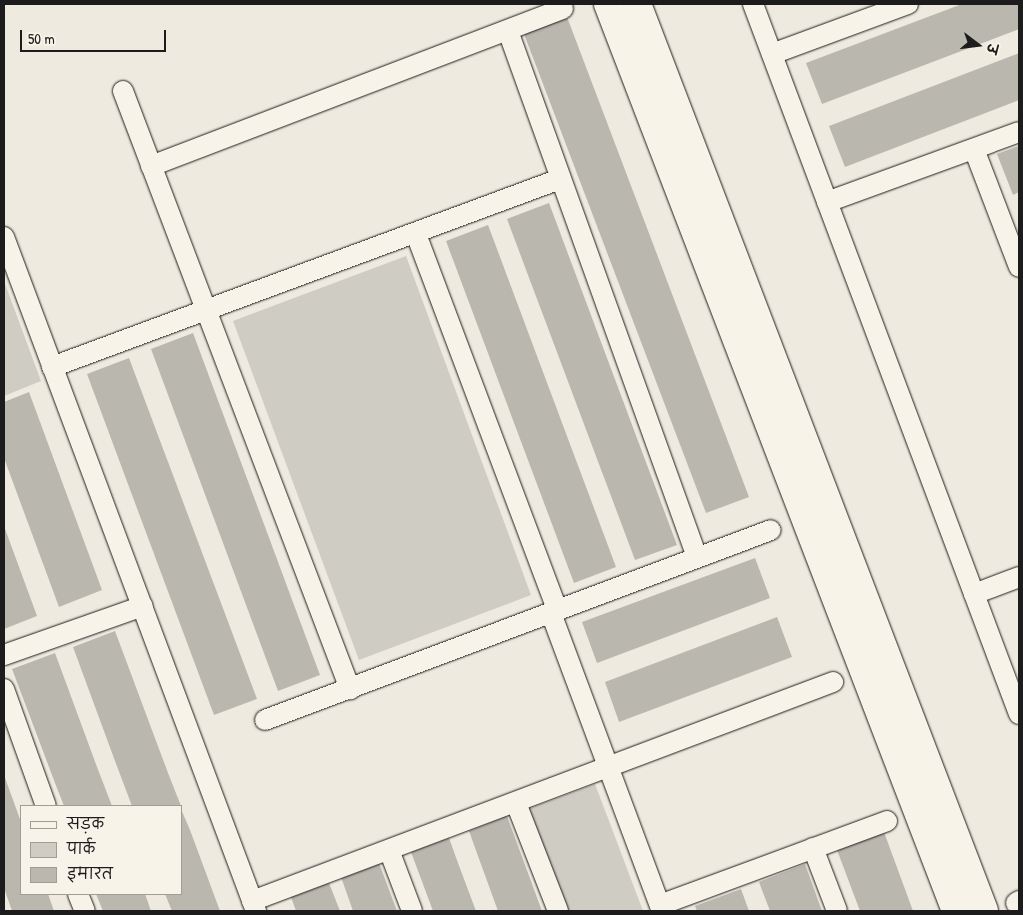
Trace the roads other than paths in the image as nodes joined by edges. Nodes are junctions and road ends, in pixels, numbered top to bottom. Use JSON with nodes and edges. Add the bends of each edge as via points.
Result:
{"nodes":[{"id":1,"x":608,"y":4,"type":"edge"},
{"id":2,"x":637,"y":4,"type":"edge"},
{"id":3,"x":753,"y":4,"type":"edge"},
{"id":4,"x":908,"y":4,"type":"edge"},
{"id":5,"x":563,"y":9,"type":"dead end"},
{"id":6,"x":508,"y":30,"type":"junction"},
{"id":7,"x":772,"y":54,"type":"junction"},
{"id":8,"x":123,"y":92,"type":"dead end"},
{"id":9,"x":1019,"y":132,"type":"edge"},
{"id":10,"x":974,"y":149,"type":"junction"},
{"id":11,"x":151,"y":166,"type":"junction"},
{"id":12,"x":560,"y":179,"type":"junction"},
{"id":13,"x":827,"y":202,"type":"junction"},
{"id":14,"x":416,"y":234,"type":"junction"},
{"id":15,"x":4,"y":237,"type":"edge"},
{"id":16,"x":1019,"y":267,"type":"edge"},
{"id":17,"x":205,"y":310,"type":"junction"},
{"id":18,"x":52,"y":367,"type":"junction"},
{"id":19,"x":771,"y":530,"type":"dead end"},
{"id":20,"x":697,"y":557,"type":"junction"},
{"id":21,"x":1019,"y":577,"type":"edge"},
{"id":22,"x":974,"y":594,"type":"junction"},
{"id":23,"x":143,"y":606,"type":"junction"},
{"id":24,"x":555,"y":612,"type":"junction"},
{"id":25,"x":4,"y":656,"type":"edge"},
{"id":26,"x":833,"y":682,"type":"dead end"},
{"id":27,"x":4,"y":689,"type":"edge"},
{"id":28,"x":350,"y":689,"type":"junction"},
{"id":29,"x":1019,"y":714,"type":"edge"},
{"id":30,"x":266,"y":720,"type":"dead end"},
{"id":31,"x":609,"y":768,"type":"junction"},
{"id":32,"x":516,"y":803,"type":"junction"},
{"id":33,"x":46,"y":805,"type":"edge"},
{"id":34,"x":887,"y":821,"type":"dead end"},
{"id":35,"x":813,"y":848,"type":"junction"},
{"id":36,"x":389,"y":850,"type":"junction"},
{"id":37,"x":78,"y":895,"type":"edge"},
{"id":38,"x":254,"y":906,"type":"edge"},
{"id":39,"x":661,"y":908,"type":"edge"},
{"id":40,"x":85,"y":911,"type":"edge"},
{"id":41,"x":412,"y":911,"type":"edge"},
{"id":42,"x":558,"y":911,"type":"edge"},
{"id":43,"x":838,"y":911,"type":"edge"},
{"id":44,"x":956,"y":911,"type":"edge"},
{"id":45,"x":984,"y":911,"type":"edge"}],
"edges":[{"from":1,"to":44,"type":"main road"},
{"from":2,"to":45,"type":"main road"},
{"from":3,"to":7,"type":"street"},
{"from":4,"to":7,"type":"street"},
{"from":5,"to":6,"type":"street"},
{"from":6,"to":11,"type":"street"},
{"from":6,"to":12,"type":"street"},
{"from":7,"to":13,"type":"street"},
{"from":8,"to":11,"type":"street"},
{"from":9,"to":10,"type":"street"},
{"from":10,"to":13,"type":"street"},
{"from":10,"to":16,"type":"street"},
{"from":11,"to":17,"type":"street"},
{"from":12,"to":14,"type":"street"},
{"from":12,"to":20,"type":"street"},
{"from":13,"to":22,"type":"street"},
{"from":14,"to":17,"type":"street"},
{"from":14,"to":24,"type":"street"},
{"from":15,"to":18,"type":"street"},
{"from":17,"to":18,"type":"street"},
{"from":17,"to":28,"type":"street"},
{"from":18,"to":23,"type":"street"},
{"from":19,"to":20,"type":"street"},
{"from":20,"to":24,"type":"street"},
{"from":21,"to":22,"type":"street"},
{"from":22,"to":29,"type":"street"},
{"from":23,"to":25,"type":"street"},
{"from":23,"to":38,"type":"street"},
{"from":24,"to":28,"type":"street"},
{"from":24,"to":31,"type":"street"},
{"from":26,"to":31,"type":"street"},
{"from":27,"to":33,"type":"street"},
{"from":28,"to":30,"type":"street"},
{"from":31,"to":32,"type":"street"},
{"from":31,"to":39,"type":"street"},
{"from":32,"to":36,"type":"street"},
{"from":32,"to":42,"type":"street"},
{"from":34,"to":35,"type":"street"},
{"from":35,"to":39,"type":"street"},
{"from":35,"to":43,"type":"street"},
{"from":36,"to":38,"type":"street"},
{"from":36,"to":41,"type":"street"},
{"from":37,"to":40,"type":"street"}]}
